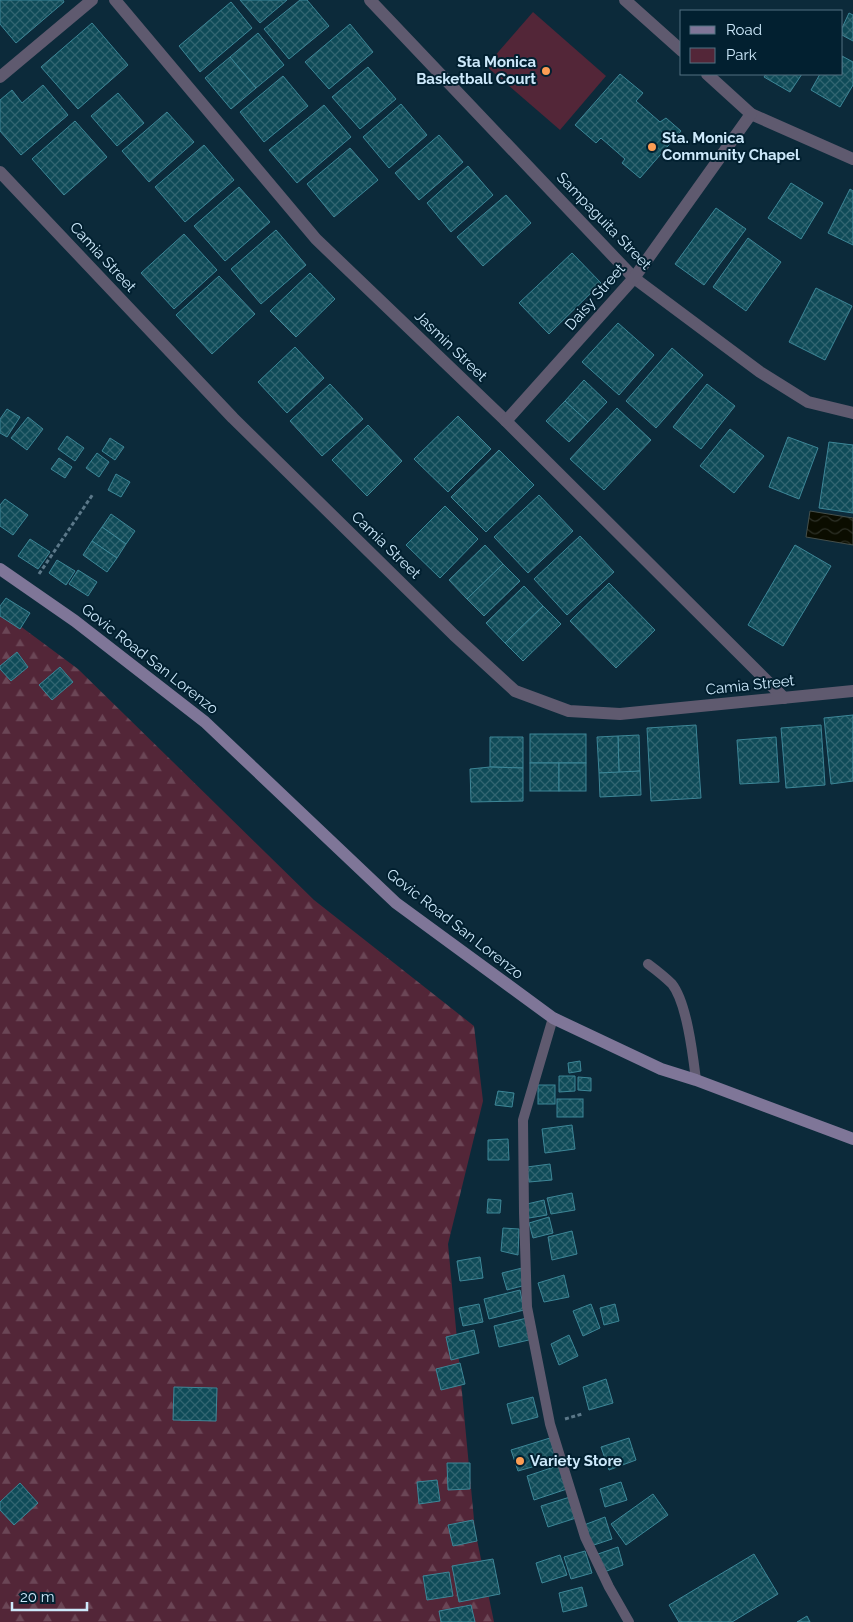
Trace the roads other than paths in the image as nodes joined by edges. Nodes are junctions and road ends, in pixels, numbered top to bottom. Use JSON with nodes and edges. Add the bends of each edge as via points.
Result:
{"nodes":[{"id":1,"x":92,"y":0,"type":"edge"},
{"id":2,"x":114,"y":0,"type":"edge"},
{"id":3,"x":370,"y":0,"type":"edge"},
{"id":4,"x":625,"y":0,"type":"edge"},
{"id":5,"x":680,"y":49,"type":"edge"},
{"id":6,"x":708,"y":75,"type":"edge"},
{"id":7,"x":0,"y":77,"type":"edge"},
{"id":8,"x":751,"y":114,"type":"junction"},
{"id":9,"x":853,"y":159,"type":"edge"},
{"id":10,"x":0,"y":172,"type":"edge"},
{"id":11,"x":634,"y":278,"type":"junction"},
{"id":12,"x":853,"y":413,"type":"edge"},
{"id":13,"x":506,"y":421,"type":"junction"},
{"id":14,"x":0,"y":569,"type":"edge"},
{"id":15,"x":853,"y":691,"type":"edge"},
{"id":16,"x":784,"y":698,"type":"junction"},
{"id":17,"x":648,"y":964,"type":"dead end"},
{"id":18,"x":553,"y":1018,"type":"junction"},
{"id":19,"x":696,"y":1080,"type":"junction"},
{"id":20,"x":853,"y":1139,"type":"edge"},
{"id":21,"x":629,"y":1622,"type":"edge"}],
"edges":[{"from":1,"to":7,"type":"street"},
{"from":2,"to":13,"type":"street","name":"Jasmin Street","via":[[316,239]]},
{"from":3,"to":11,"type":"street","name":"Sampaguita Street"},
{"from":4,"to":5,"type":"street"},
{"from":6,"to":8,"type":"street"},
{"from":8,"to":9,"type":"street"},
{"from":8,"to":11,"type":"street","name":"Daisy Street"},
{"from":10,"to":16,"type":"street","name":"Camia Street","via":[[233,418],[515,691],[569,711],[620,714]]},
{"from":11,"to":12,"type":"street","name":"Sampaguita Street","via":[[760,372],[808,402]]},
{"from":11,"to":13,"type":"street","name":"Daisy Street"},
{"from":13,"to":16,"type":"street","name":"Jasmin Street"},
{"from":14,"to":18,"type":"main road","name":"Govic Road San Lorenzo","via":[[75,621],[205,722],[396,903]]},
{"from":15,"to":16,"type":"street","name":"Camia Street"},
{"from":17,"to":19,"type":"lane","via":[[673,985],[682,1005]]},
{"from":18,"to":19,"type":"main road","name":"Govic Road San Lorenzo","via":[[661,1068]]},
{"from":18,"to":21,"type":"lane","via":[[523,1120],[527,1307],[550,1424],[585,1537]]},
{"from":19,"to":20,"type":"main road","name":"Govic Road San Lorenzo"}]}
